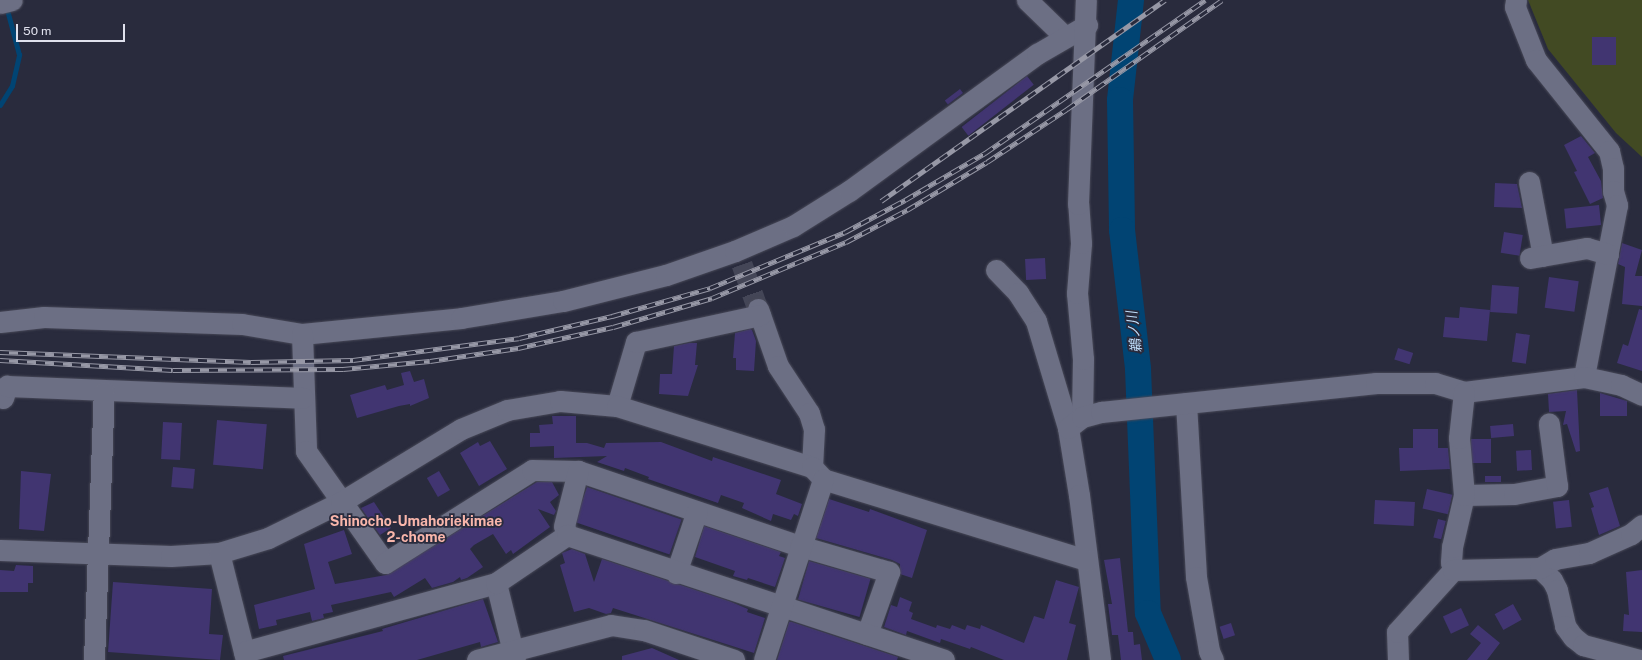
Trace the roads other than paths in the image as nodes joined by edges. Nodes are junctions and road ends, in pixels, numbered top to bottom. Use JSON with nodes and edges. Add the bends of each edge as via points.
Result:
{"nodes":[{"id":1,"x":12,"y":0,"type":"edge"},
{"id":2,"x":1028,"y":0,"type":"edge"},
{"id":3,"x":1086,"y":0,"type":"edge"},
{"id":4,"x":1516,"y":0,"type":"edge"},
{"id":5,"x":0,"y":3,"type":"edge"},
{"id":6,"x":1087,"y":25,"type":"junction"},
{"id":7,"x":1064,"y":36,"type":"junction"},
{"id":8,"x":1529,"y":182,"type":"dead end"},
{"id":9,"x":1608,"y":254,"type":"junction"},
{"id":10,"x":996,"y":270,"type":"dead end"},
{"id":11,"x":0,"y":322,"type":"edge"},
{"id":12,"x":302,"y":334,"type":"junction"},
{"id":13,"x":1584,"y":377,"type":"junction"},
{"id":14,"x":104,"y":392,"type":"junction"},
{"id":15,"x":1464,"y":392,"type":"junction"},
{"id":16,"x":1642,"y":395,"type":"edge"},
{"id":17,"x":3,"y":398,"type":"dead end"},
{"id":18,"x":303,"y":398,"type":"junction"},
{"id":19,"x":1180,"y":404,"type":"junction"},
{"id":20,"x":617,"y":406,"type":"junction"},
{"id":21,"x":1083,"y":419,"type":"junction"},
{"id":22,"x":1549,"y":424,"type":"dead end"},
{"id":23,"x":578,"y":471,"type":"junction"},
{"id":24,"x":817,"y":473,"type":"junction"},
{"id":25,"x":1464,"y":495,"type":"junction"},
{"id":26,"x":341,"y":502,"type":"junction"},
{"id":27,"x":697,"y":511,"type":"junction"},
{"id":28,"x":1642,"y":525,"type":"edge"},
{"id":29,"x":567,"y":535,"type":"junction"},
{"id":30,"x":800,"y":546,"type":"junction"},
{"id":31,"x":0,"y":550,"type":"edge"},
{"id":32,"x":219,"y":553,"type":"junction"},
{"id":33,"x":98,"y":554,"type":"junction"},
{"id":34,"x":1086,"y":560,"type":"junction"},
{"id":35,"x":1540,"y":568,"type":"junction"},
{"id":36,"x":1453,"y":570,"type":"junction"},
{"id":37,"x":676,"y":573,"type":"junction"},
{"id":38,"x":496,"y":583,"type":"junction"},
{"id":39,"x":780,"y":606,"type":"junction"},
{"id":40,"x":867,"y":634,"type":"junction"},
{"id":41,"x":514,"y":655,"type":"edge"},
{"id":42,"x":245,"y":656,"type":"edge"},
{"id":43,"x":1400,"y":659,"type":"edge"},
{"id":44,"x":94,"y":660,"type":"edge"},
{"id":45,"x":477,"y":660,"type":"edge"},
{"id":46,"x":734,"y":660,"type":"edge"},
{"id":47,"x":764,"y":660,"type":"edge"},
{"id":48,"x":944,"y":660,"type":"edge"},
{"id":49,"x":1100,"y":660,"type":"edge"},
{"id":50,"x":1213,"y":660,"type":"edge"},
{"id":51,"x":1639,"y":660,"type":"edge"}],
"edges":[{"from":1,"to":5,"type":"street"},
{"from":2,"to":7,"type":"street"},
{"from":3,"to":6,"type":"street"},
{"from":4,"to":9,"type":"street","via":[[1516,7],[1536,60],[1609,151],[1617,205]]},
{"from":6,"to":7,"type":"street"},
{"from":6,"to":21,"type":"street","via":[[1078,204],[1081,243],[1077,292],[1083,359]]},
{"from":7,"to":12,"type":"street","via":[[849,191],[738,257],[564,301],[461,318]]},
{"from":8,"to":9,"type":"street","via":[[1537,257],[1588,248]]},
{"from":9,"to":13,"type":"street"},
{"from":10,"to":21,"type":"street","via":[[1018,293],[1036,321]]},
{"from":11,"to":12,"type":"street","via":[[44,317],[242,324]]},
{"from":12,"to":18,"type":"street"},
{"from":13,"to":15,"type":"street"},
{"from":13,"to":16,"type":"street","via":[[1621,384]]},
{"from":14,"to":17,"type":"street","via":[[7,386]]},
{"from":14,"to":18,"type":"street"},
{"from":14,"to":33,"type":"street"},
{"from":15,"to":19,"type":"street","via":[[1435,383],[1376,383]]},
{"from":15,"to":25,"type":"street","via":[[1459,438]]},
{"from":18,"to":26,"type":"street","via":[[306,451]]},
{"from":19,"to":21,"type":"street"},
{"from":19,"to":50,"type":"street","via":[[1196,577]]},
{"from":20,"to":24,"type":"street"},
{"from":20,"to":24,"type":"street","via":[[636,342],[759,312],[778,366],[809,413],[814,429]]},
{"from":20,"to":26,"type":"street","via":[[560,401],[507,410],[461,429]]},
{"from":21,"to":34,"type":"street","via":[[1079,495]]},
{"from":22,"to":25,"type":"street","via":[[1557,486],[1514,494]]},
{"from":23,"to":26,"type":"street","via":[[532,470],[385,563]]},
{"from":23,"to":27,"type":"street"},
{"from":23,"to":29,"type":"street","via":[[564,526]]},
{"from":24,"to":30,"type":"street"},
{"from":24,"to":34,"type":"street"},
{"from":25,"to":36,"type":"street","via":[[1452,547],[1450,562]]},
{"from":26,"to":32,"type":"street","via":[[268,538]]},
{"from":27,"to":30,"type":"street"},
{"from":27,"to":37,"type":"street"},
{"from":28,"to":35,"type":"street","via":[[1631,534],[1589,553],[1555,559]]},
{"from":29,"to":37,"type":"street"},
{"from":29,"to":38,"type":"street"},
{"from":30,"to":39,"type":"street"},
{"from":30,"to":40,"type":"street","via":[[888,572]]},
{"from":31,"to":33,"type":"street"},
{"from":32,"to":33,"type":"street","via":[[171,556]]},
{"from":32,"to":42,"type":"street"},
{"from":33,"to":44,"type":"street"},
{"from":34,"to":49,"type":"street"},
{"from":35,"to":36,"type":"street"},
{"from":35,"to":51,"type":"street","via":[[1552,580],[1557,590],[1564,626],[1573,637],[1583,645]]},
{"from":36,"to":43,"type":"street","via":[[1397,632]]},
{"from":37,"to":39,"type":"street"},
{"from":38,"to":41,"type":"street"},
{"from":38,"to":42,"type":"street"},
{"from":39,"to":40,"type":"street"},
{"from":39,"to":47,"type":"street"},
{"from":40,"to":48,"type":"street"},
{"from":41,"to":45,"type":"street"},
{"from":41,"to":46,"type":"street","via":[[612,625],[644,630]]}]}
